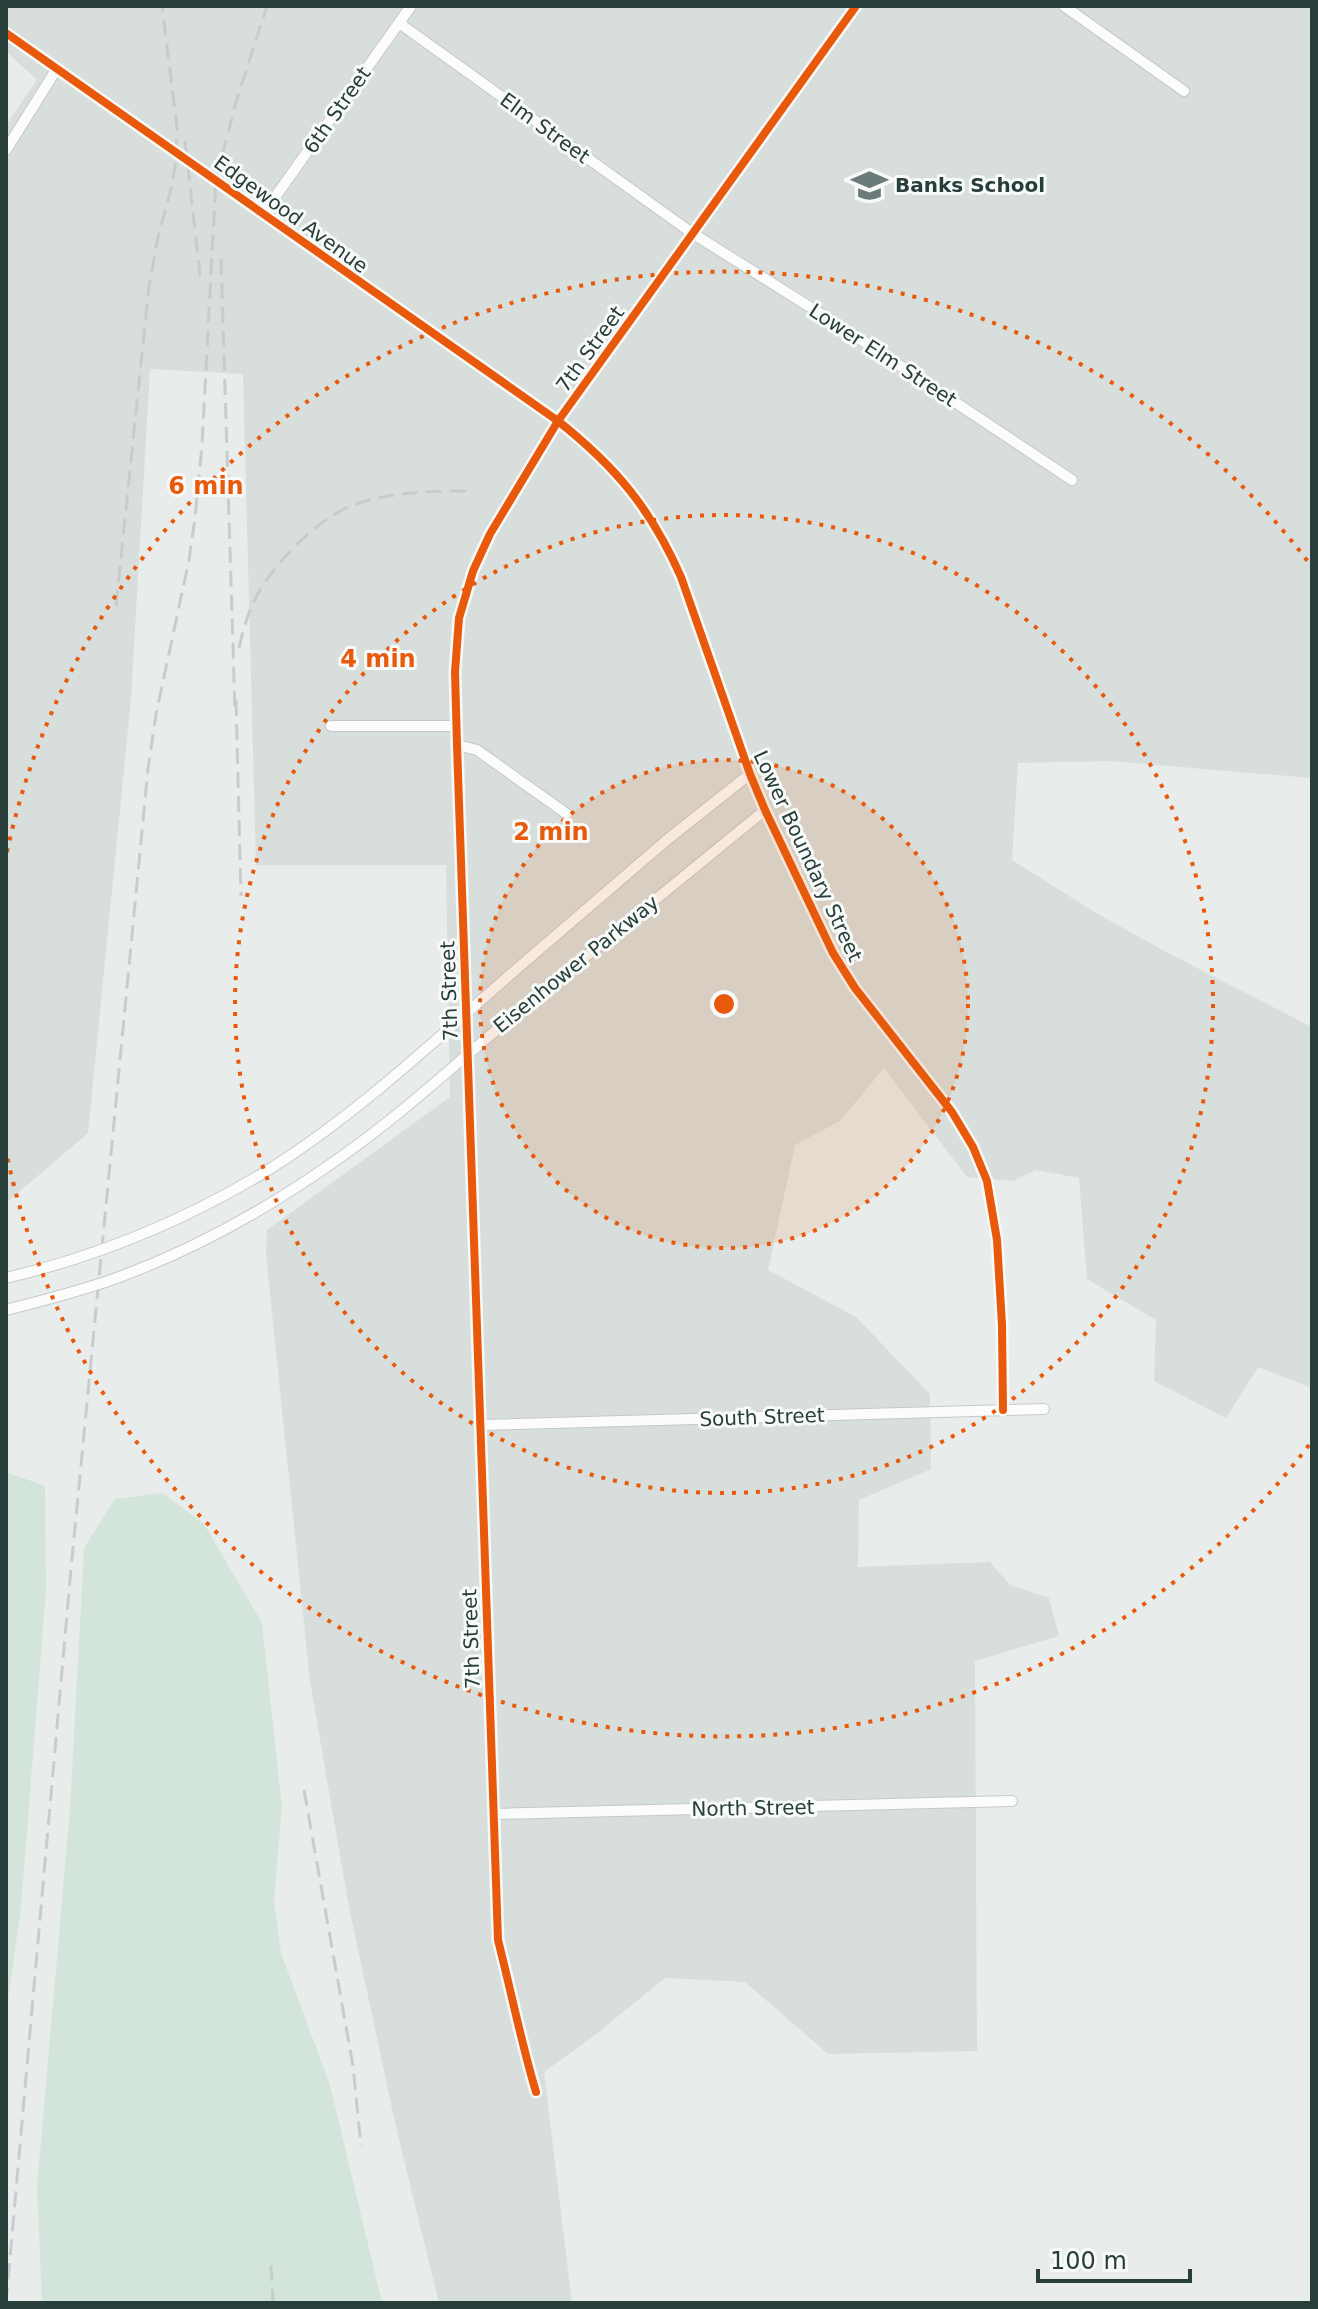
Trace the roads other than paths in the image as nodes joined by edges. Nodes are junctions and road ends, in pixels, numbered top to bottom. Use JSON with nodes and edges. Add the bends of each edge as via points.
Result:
{"nodes":[{"id":1,"x":411,"y":6,"type":"edge"},
{"id":2,"x":856,"y":6,"type":"edge"},
{"id":3,"x":1064,"y":6,"type":"edge"},
{"id":4,"x":399,"y":23,"type":"junction"},
{"id":5,"x":6,"y":33,"type":"edge"},
{"id":6,"x":56,"y":70,"type":"junction"},
{"id":7,"x":1184,"y":91,"type":"dead end"},
{"id":8,"x":6,"y":150,"type":"edge"},
{"id":9,"x":263,"y":214,"type":"junction"},
{"id":10,"x":692,"y":233,"type":"junction"},
{"id":11,"x":558,"y":421,"type":"junction"},
{"id":12,"x":1072,"y":480,"type":"dead end"},
{"id":13,"x":331,"y":726,"type":"dead end"},
{"id":14,"x":456,"y":726,"type":"junction"},
{"id":15,"x":457,"y":745,"type":"junction"},
{"id":16,"x":750,"y":774,"type":"junction"},
{"id":17,"x":765,"y":810,"type":"junction"},
{"id":18,"x":567,"y":814,"type":"dead end"},
{"id":19,"x":6,"y":1278,"type":"edge"},
{"id":20,"x":6,"y":1310,"type":"edge"},
{"id":21,"x":1044,"y":1409,"type":"dead end"},
{"id":22,"x":1003,"y":1410,"type":"junction"},
{"id":23,"x":480,"y":1425,"type":"junction"},
{"id":24,"x":1012,"y":1801,"type":"dead end"},
{"id":25,"x":493,"y":1814,"type":"junction"},
{"id":26,"x":536,"y":2092,"type":"dead end"}],
"edges":[{"from":1,"to":4,"type":"street","name":"6th Street"},
{"from":2,"to":10,"type":"street","name":"7th Street"},
{"from":3,"to":7,"type":"street"},
{"from":4,"to":9,"type":"street","name":"6th Street"},
{"from":4,"to":10,"type":"street","name":"Elm Street"},
{"from":5,"to":6,"type":"street","name":"Edgewood Avenue"},
{"from":6,"to":8,"type":"street"},
{"from":6,"to":9,"type":"street","name":"Edgewood Avenue"},
{"from":9,"to":11,"type":"street","name":"Edgewood Avenue"},
{"from":10,"to":11,"type":"street","name":"7th Street"},
{"from":10,"to":12,"type":"street","name":"Lower Elm Street"},
{"from":11,"to":14,"type":"street","name":"7th Street","via":[[490,534],[465,591],[455,640]]},
{"from":11,"to":16,"type":"street","name":"Lower Boundary Street","via":[[637,497],[671,552]]},
{"from":13,"to":14,"type":"street"},
{"from":14,"to":15,"type":"street","name":"7th Street"},
{"from":15,"to":18,"type":"street","via":[[477,750]]},
{"from":15,"to":23,"type":"street","name":"7th Street"},
{"from":16,"to":17,"type":"street","name":"Lower Boundary Street"},
{"from":16,"to":19,"type":"street","name":"Eisenhower Parkway","bridge":true,"via":[[348,1113],[259,1175],[125,1241]]},
{"from":17,"to":20,"type":"street","name":"Eisenhower Parkway","bridge":true,"via":[[348,1152],[283,1197],[182,1251],[112,1280]]},
{"from":17,"to":22,"type":"street","name":"Lower Boundary Street","via":[[845,974],[952,1112],[987,1181],[997,1240]]},
{"from":21,"to":22,"type":"street","name":"South Street"},
{"from":22,"to":23,"type":"street","name":"South Street"},
{"from":23,"to":25,"type":"street","name":"7th Street"},
{"from":24,"to":25,"type":"street","name":"North Street"},
{"from":25,"to":26,"type":"street","name":"7th Street","via":[[498,1940]]}]}
